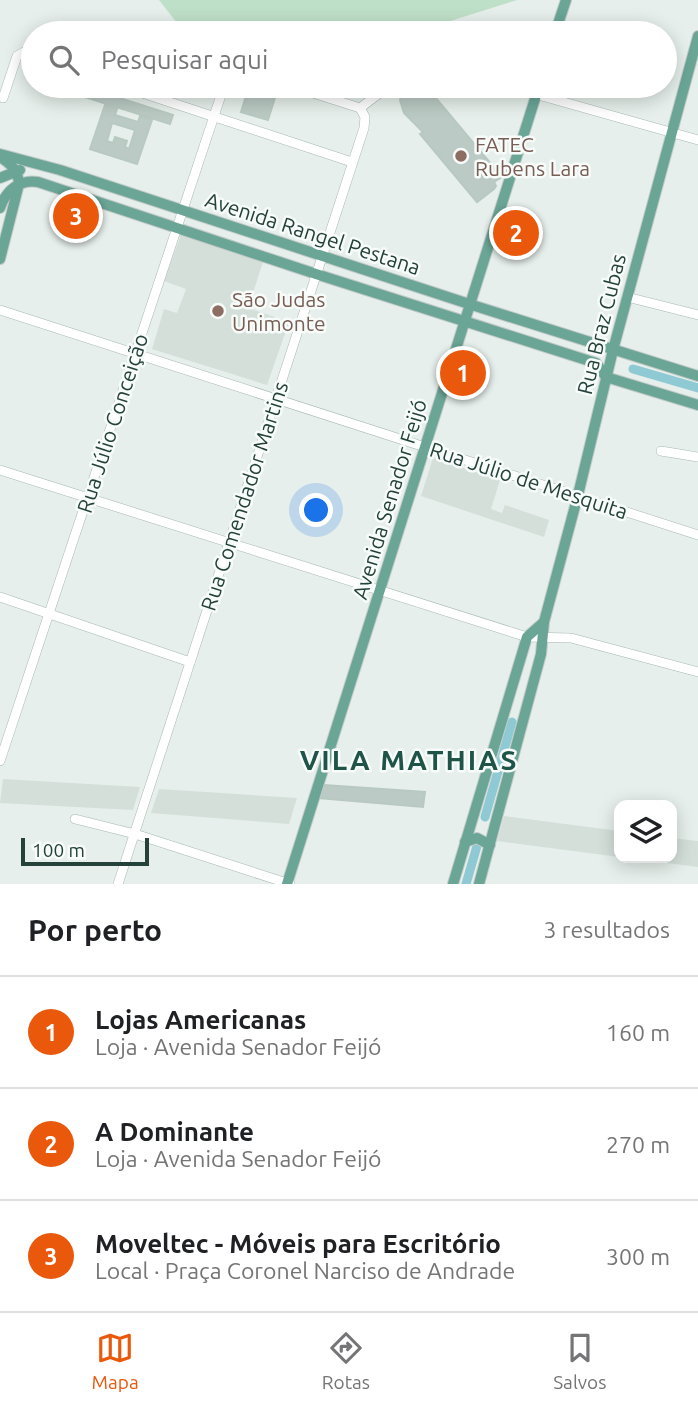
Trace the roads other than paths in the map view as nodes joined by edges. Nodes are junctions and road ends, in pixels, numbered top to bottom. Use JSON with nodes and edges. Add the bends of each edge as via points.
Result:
{"nodes":[{"id":1,"x":566,"y":0,"type":"edge"},
{"id":2,"x":559,"y":21,"type":"edge"},
{"id":3,"x":698,"y":36,"type":"edge"},
{"id":4,"x":21,"y":54,"type":"edge"},
{"id":5,"x":3,"y":98,"type":"dead end"},
{"id":6,"x":159,"y":98,"type":"edge"},
{"id":7,"x":220,"y":98,"type":"edge"},
{"id":8,"x":329,"y":98,"type":"edge"},
{"id":9,"x":373,"y":98,"type":"edge"},
{"id":10,"x":535,"y":98,"type":"edge"},
{"id":11,"x":563,"y":98,"type":"edge"},
{"id":12,"x":360,"y":108,"type":"junction"},
{"id":13,"x":214,"y":115,"type":"junction"},
{"id":14,"x":671,"y":132,"type":"junction"},
{"id":15,"x":698,"y":140,"type":"edge"},
{"id":16,"x":0,"y":155,"type":"edge"},
{"id":17,"x":352,"y":162,"type":"junction"},
{"id":18,"x":52,"y":168,"type":"junction"},
{"id":19,"x":16,"y":171,"type":"junction"},
{"id":20,"x":1,"y":177,"type":"edge"},
{"id":21,"x":20,"y":185,"type":"junction"},
{"id":22,"x":0,"y":208,"type":"edge"},
{"id":23,"x":182,"y":210,"type":"junction"},
{"id":24,"x":176,"y":228,"type":"junction"},
{"id":25,"x":322,"y":257,"type":"junction"},
{"id":26,"x":0,"y":258,"type":"edge"},
{"id":27,"x":316,"y":274,"type":"junction"},
{"id":28,"x":627,"y":297,"type":"junction"},
{"id":29,"x":469,"y":304,"type":"junction"},
{"id":30,"x":0,"y":310,"type":"edge"},
{"id":31,"x":698,"y":315,"type":"edge"},
{"id":32,"x":464,"y":321,"type":"junction"},
{"id":33,"x":613,"y":350,"type":"junction"},
{"id":34,"x":135,"y":353,"type":"junction"},
{"id":35,"x":698,"y":376,"type":"edge"},
{"id":36,"x":606,"y":377,"type":"junction"},
{"id":37,"x":275,"y":400,"type":"junction"},
{"id":38,"x":698,"y":405,"type":"edge"},
{"id":39,"x":425,"y":446,"type":"junction"},
{"id":40,"x":661,"y":451,"type":"dead end"},
{"id":41,"x":698,"y":457,"type":"edge"},
{"id":42,"x":0,"y":470,"type":"edge"},
{"id":43,"x":578,"y":495,"type":"junction"},
{"id":44,"x":87,"y":497,"type":"junction"},
{"id":45,"x":698,"y":536,"type":"edge"},
{"id":46,"x":229,"y":542,"type":"junction"},
{"id":47,"x":381,"y":591,"type":"junction"},
{"id":48,"x":0,"y":597,"type":"edge"},
{"id":49,"x":48,"y":615,"type":"junction"},
{"id":50,"x":544,"y":622,"type":"junction"},
{"id":51,"x":527,"y":637,"type":"junction"},
{"id":52,"x":543,"y":637,"type":"junction"},
{"id":53,"x":190,"y":662,"type":"junction"},
{"id":54,"x":698,"y":672,"type":"edge"},
{"id":55,"x":508,"y":698,"type":"junction"},
{"id":56,"x":527,"y":704,"type":"junction"},
{"id":57,"x":502,"y":718,"type":"junction"},
{"id":58,"x":522,"y":723,"type":"junction"},
{"id":59,"x":0,"y":761,"type":"edge"},
{"id":60,"x":474,"y":813,"type":"junction"},
{"id":61,"x":75,"y":819,"type":"dead end"},
{"id":62,"x":496,"y":820,"type":"junction"},
{"id":63,"x":135,"y":834,"type":"junction"},
{"id":64,"x":465,"y":842,"type":"junction"},
{"id":65,"x":490,"y":845,"type":"junction"},
{"id":66,"x":118,"y":884,"type":"edge"},
{"id":67,"x":288,"y":884,"type":"edge"},
{"id":68,"x":453,"y":884,"type":"edge"},
{"id":69,"x":479,"y":884,"type":"edge"}],
"edges":[{"from":1,"to":2,"type":"main road"},
{"from":3,"to":14,"type":"main road","name":"Rua Braz Cubas"},
{"from":4,"to":5,"type":"street"},
{"from":6,"to":13,"type":"street"},
{"from":7,"to":13,"type":"street","name":"Rua Júlio Conceição"},
{"from":8,"to":12,"type":"street"},
{"from":9,"to":12,"type":"street"},
{"from":10,"to":29,"type":"main road","name":"Avenida Senador Feijó"},
{"from":11,"to":14,"type":"street"},
{"from":12,"to":17,"type":"street","name":"Rua Comendador Martins","via":[[364,124]]},
{"from":13,"to":17,"type":"street"},
{"from":13,"to":23,"type":"street","name":"Rua Júlio Conceição"},
{"from":14,"to":15,"type":"street"},
{"from":14,"to":28,"type":"main road","name":"Rua Braz Cubas"},
{"from":16,"to":18,"type":"main road","name":"Avenida Rangel Pestana"},
{"from":16,"to":19,"type":"main road"},
{"from":17,"to":25,"type":"street","name":"Rua Comendador Martins"},
{"from":18,"to":19,"type":"main road"},
{"from":18,"to":23,"type":"main road","name":"Avenida Rangel Pestana"},
{"from":19,"to":20,"type":"main road"},
{"from":19,"to":21,"type":"main road"},
{"from":20,"to":21,"type":"main road"},
{"from":21,"to":22,"type":"main road"},
{"from":21,"to":24,"type":"main road","name":"Avenida Rangel Pestana"},
{"from":21,"to":26,"type":"main road"},
{"from":23,"to":24,"type":"street","name":"Rua Júlio Conceição"},
{"from":23,"to":25,"type":"main road","name":"Avenida Rangel Pestana"},
{"from":24,"to":27,"type":"main road","name":"Avenida Rangel Pestana"},
{"from":24,"to":34,"type":"street","name":"Rua Júlio Conceição"},
{"from":25,"to":27,"type":"street","name":"Rua Comendador Martins"},
{"from":25,"to":29,"type":"main road","name":"Avenida Rangel Pestana"},
{"from":27,"to":32,"type":"main road","name":"Avenida Rangel Pestana"},
{"from":27,"to":37,"type":"street","name":"Rua Comendador Martins"},
{"from":28,"to":31,"type":"street"},
{"from":28,"to":33,"type":"main road","name":"Rua Braz Cubas"},
{"from":29,"to":32,"type":"main road","name":"Avenida Senador Feijó"},
{"from":29,"to":33,"type":"main road","name":"Avenida Rangel Pestana"},
{"from":30,"to":34,"type":"street","name":"Rua Júlio de Mesquita"},
{"from":32,"to":36,"type":"main road","name":"Avenida Rangel Pestana","via":[[596,363]]},
{"from":32,"to":39,"type":"main road","name":"Avenida Senador Feijó"},
{"from":33,"to":35,"type":"main road","name":"Avenida Rangel Pestana"},
{"from":33,"to":36,"type":"main road","name":"Rua Braz Cubas"},
{"from":34,"to":37,"type":"street","name":"Rua Júlio de Mesquita"},
{"from":34,"to":44,"type":"street","name":"Rua Júlio Conceição"},
{"from":36,"to":38,"type":"main road"},
{"from":36,"to":43,"type":"main road","name":"Rua Braz Cubas"},
{"from":37,"to":39,"type":"street","name":"Rua Júlio de Mesquita"},
{"from":37,"to":46,"type":"street","name":"Rua Comendador Martins"},
{"from":39,"to":43,"type":"street","name":"Rua Júlio de Mesquita"},
{"from":39,"to":47,"type":"main road","name":"Avenida Senador Feijó"},
{"from":40,"to":41,"type":"street"},
{"from":42,"to":44,"type":"street"},
{"from":43,"to":45,"type":"street","name":"Rua Júlio de Mesquita"},
{"from":43,"to":50,"type":"main road","name":"Rua Braz Cubas"},
{"from":44,"to":46,"type":"street"},
{"from":44,"to":49,"type":"street","name":"Rua Júlio Conceição"},
{"from":46,"to":47,"type":"street"},
{"from":46,"to":53,"type":"street","name":"Rua Comendador Martins"},
{"from":47,"to":51,"type":"street"},
{"from":47,"to":67,"type":"main road","name":"Avenida Senador Feijó"},
{"from":48,"to":49,"type":"street"},
{"from":49,"to":53,"type":"street"},
{"from":49,"to":59,"type":"street","name":"Rua Júlio Conceição"},
{"from":50,"to":51,"type":"main road"},
{"from":50,"to":52,"type":"main road","name":"Rua Braz Cubas"},
{"from":51,"to":52,"type":"street"},
{"from":51,"to":55,"type":"main road"},
{"from":52,"to":54,"type":"street","via":[[571,638]]},
{"from":52,"to":56,"type":"main road","name":"Rua Braz Cubas"},
{"from":53,"to":63,"type":"street","name":"Rua Comendador Martins"},
{"from":55,"to":56,"type":"main road","via":[[517,706]]},
{"from":55,"to":57,"type":"main road"},
{"from":56,"to":58,"type":"main road","name":"Rua Braz Cubas"},
{"from":57,"to":58,"type":"main road","via":[[513,715]]},
{"from":57,"to":60,"type":"main road"},
{"from":58,"to":62,"type":"main road","name":"Rua Braz Cubas"},
{"from":60,"to":62,"type":"main road","via":[[480,824]]},
{"from":60,"to":64,"type":"main road"},
{"from":61,"to":63,"type":"street"},
{"from":62,"to":65,"type":"main road","name":"Rua Braz Cubas"},
{"from":63,"to":66,"type":"street","name":"Rua Comendador Martins"},
{"from":63,"to":67,"type":"street"},
{"from":64,"to":65,"type":"main road","via":[[477,838]]},
{"from":64,"to":68,"type":"main road"},
{"from":65,"to":69,"type":"main road","name":"Rua Braz Cubas"}]}
